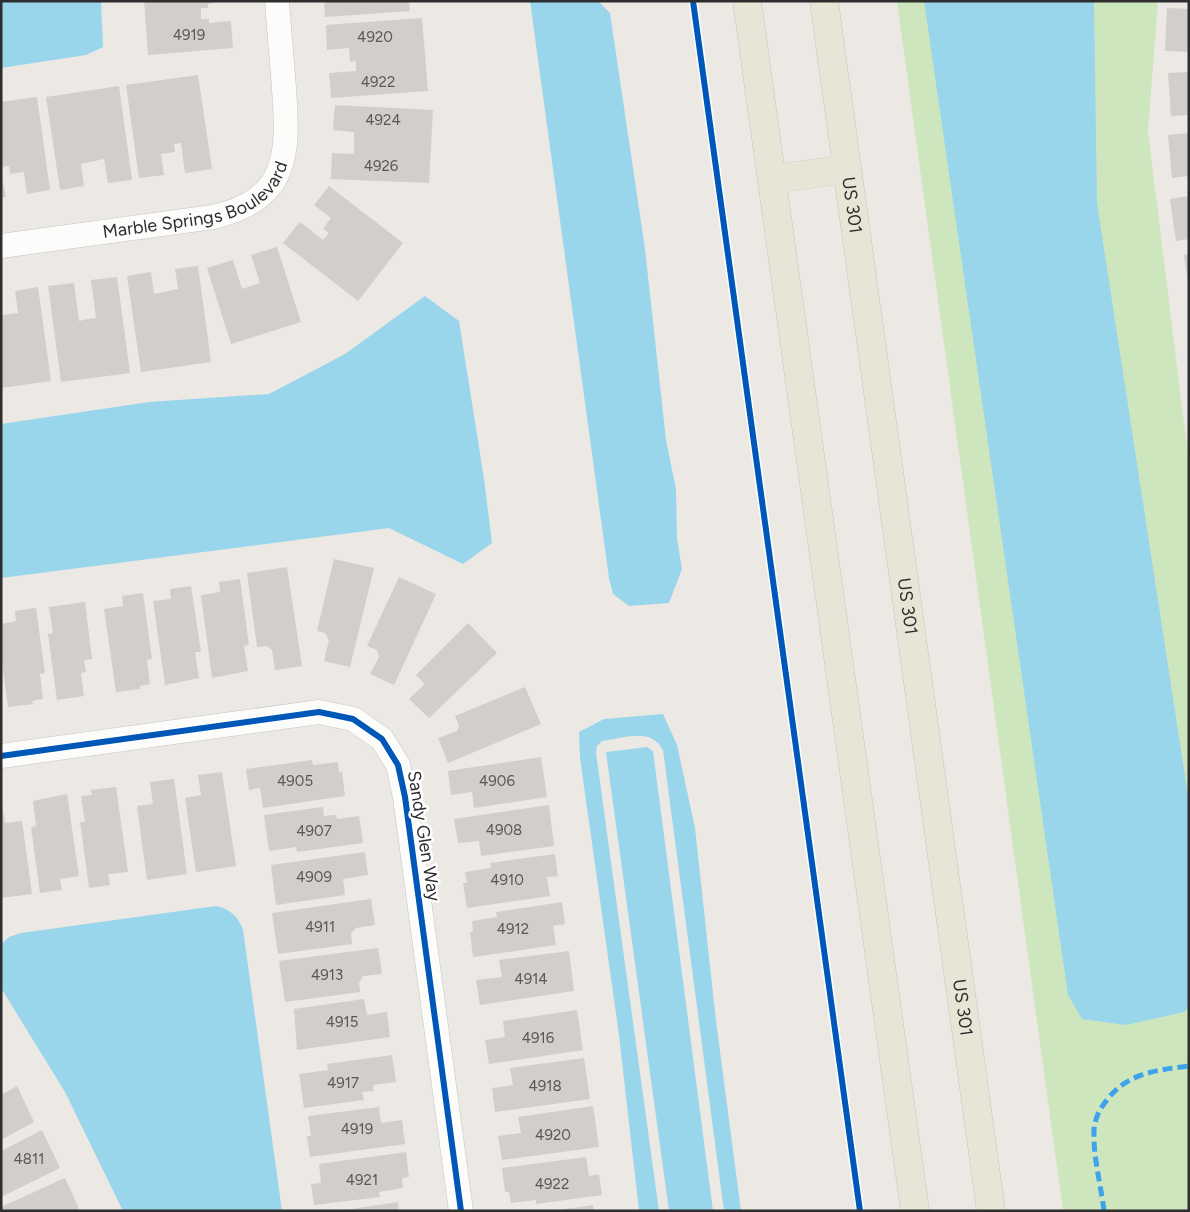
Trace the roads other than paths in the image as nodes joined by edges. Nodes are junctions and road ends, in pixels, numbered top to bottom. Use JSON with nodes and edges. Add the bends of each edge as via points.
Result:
{"nodes":[{"id":1,"x":277,"y":1,"type":"edge"},
{"id":2,"x":747,"y":1,"type":"edge"},
{"id":3,"x":824,"y":1,"type":"edge"},
{"id":4,"x":847,"y":169,"type":"junction"},
{"id":5,"x":772,"y":179,"type":"junction"},
{"id":6,"x":1,"y":246,"type":"edge"},
{"id":7,"x":1,"y":756,"type":"edge"},
{"id":8,"x":462,"y":1211,"type":"edge"},
{"id":9,"x":915,"y":1211,"type":"edge"},
{"id":10,"x":991,"y":1211,"type":"edge"}],
"edges":[{"from":1,"to":6,"type":"street","name":"Marble Springs Boulevard","via":[[287,128],[285,154],[276,176],[254,202],[236,211],[213,216]]},
{"from":2,"to":5,"type":"main road"},
{"from":3,"to":4,"type":"main road","name":"US 301","number":"US 301"},
{"from":4,"to":5,"type":"main road"},
{"from":4,"to":10,"type":"main road","name":"US 301","number":"US 301"},
{"from":5,"to":9,"type":"main road"},
{"from":7,"to":8,"type":"street","name":"Sandy Glen Way","via":[[319,712],[353,719],[382,739],[398,764],[405,797]]}]}
